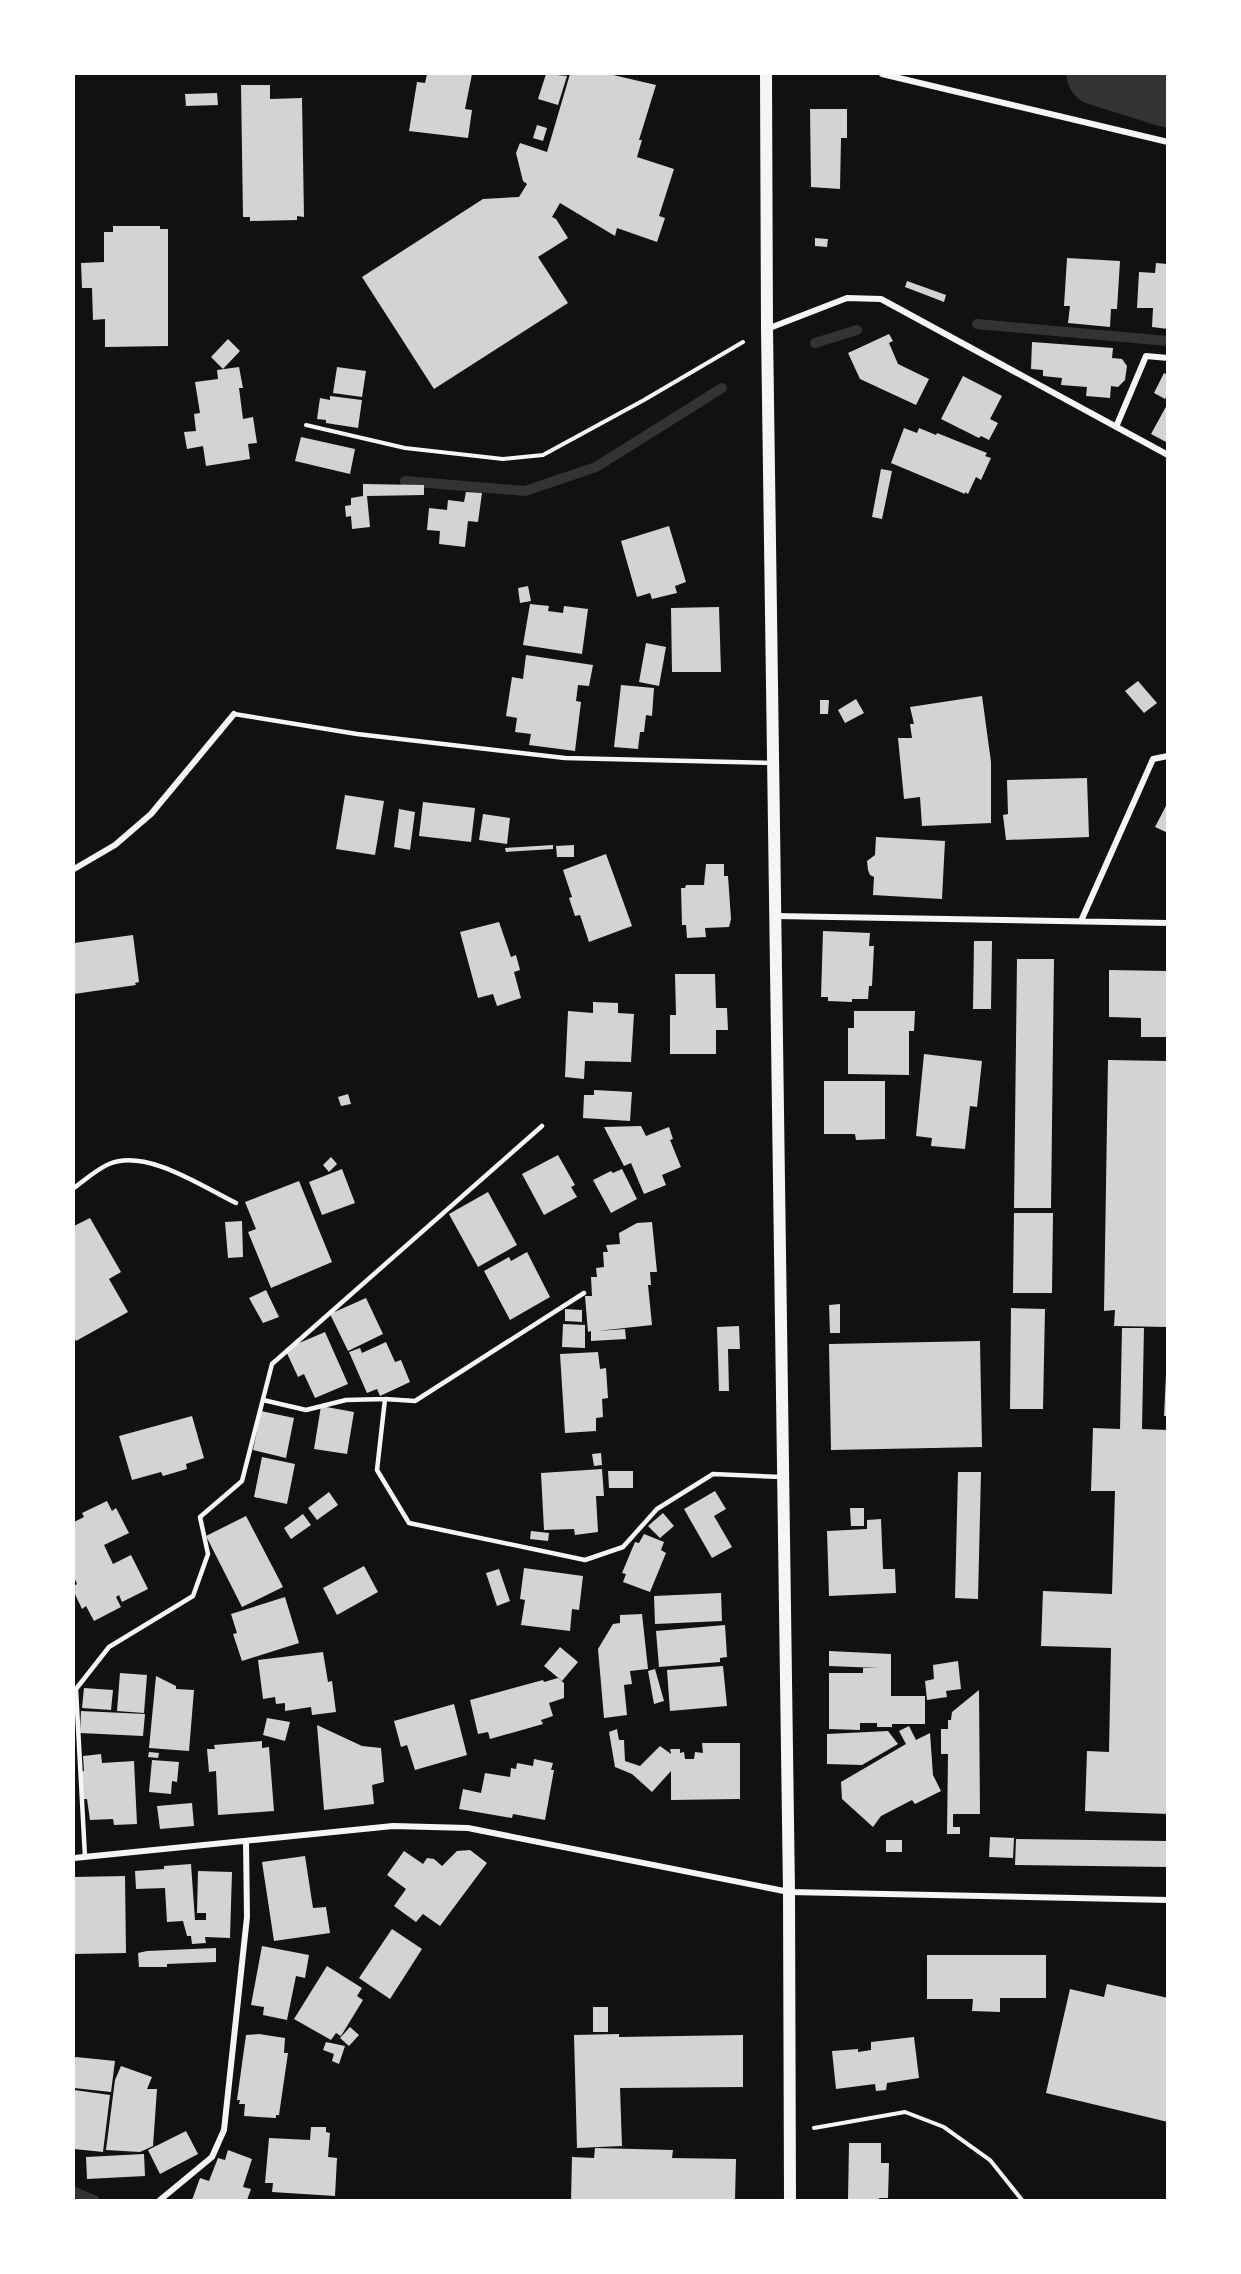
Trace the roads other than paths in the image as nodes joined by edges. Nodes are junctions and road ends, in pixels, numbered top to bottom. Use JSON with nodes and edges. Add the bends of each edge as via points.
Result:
{"nodes":[{"id":1,"x":766,"y":74,"type":"edge"},
{"id":2,"x":882,"y":74,"type":"edge"},
{"id":3,"x":1167,"y":142,"type":"edge"},
{"id":4,"x":767,"y":329,"type":"junction"},
{"id":5,"x":1167,"y":358,"type":"edge"},
{"id":6,"x":1116,"y":427,"type":"junction"},
{"id":7,"x":1167,"y":455,"type":"edge"},
{"id":8,"x":234,"y":714,"type":"joint"},
{"id":9,"x":1167,"y":756,"type":"edge"},
{"id":10,"x":772,"y":763,"type":"junction"},
{"id":11,"x":74,"y":869,"type":"edge"},
{"id":12,"x":774,"y":916,"type":"junction"},
{"id":13,"x":1081,"y":921,"type":"junction"},
{"id":14,"x":1167,"y":923,"type":"edge"},
{"id":15,"x":543,"y":1126,"type":"dead end"},
{"id":16,"x":74,"y":1188,"type":"edge"},
{"id":17,"x":236,"y":1203,"type":"dead end"},
{"id":18,"x":584,"y":1293,"type":"dead end"},
{"id":19,"x":385,"y":1399,"type":"junction"},
{"id":20,"x":263,"y":1400,"type":"junction"},
{"id":21,"x":782,"y":1478,"type":"junction"},
{"id":22,"x":246,"y":1841,"type":"junction"},
{"id":23,"x":85,"y":1857,"type":"junction"},
{"id":24,"x":74,"y":1858,"type":"edge"},
{"id":25,"x":789,"y":1892,"type":"junction"},
{"id":26,"x":1167,"y":1900,"type":"edge"},
{"id":27,"x":160,"y":2200,"type":"edge"},
{"id":28,"x":790,"y":2200,"type":"edge"}],
"edges":[{"from":1,"to":4,"type":"main road"},
{"from":2,"to":3,"type":"street"},
{"from":4,"to":6,"type":"street","via":[[847,298],[881,299]]},
{"from":4,"to":10,"type":"main road"},
{"from":5,"to":6,"type":"street","via":[[1146,356]]},
{"from":6,"to":7,"type":"street"},
{"from":8,"to":10,"type":"lane","via":[[357,735],[565,758]]},
{"from":8,"to":11,"type":"street","via":[[150,814],[115,845]]},
{"from":9,"to":13,"type":"street","via":[[1153,759]]},
{"from":10,"to":12,"type":"main road"},
{"from":12,"to":13,"type":"street"},
{"from":12,"to":21,"type":"main road"},
{"from":13,"to":14,"type":"street"},
{"from":15,"to":20,"type":"lane","via":[[272,1364]]},
{"from":16,"to":17,"type":"lane","via":[[110,1163],[136,1160],[161,1166]]},
{"from":18,"to":19,"type":"lane","via":[[415,1401]]},
{"from":19,"to":20,"type":"lane","via":[[346,1400],[306,1410]]},
{"from":19,"to":21,"type":"lane","via":[[377,1470],[409,1523],[585,1560],[623,1547],[657,1509],[713,1474]]},
{"from":20,"to":23,"type":"lane","via":[[242,1480],[200,1517],[208,1554],[193,1596],[109,1647],[76,1689]]},
{"from":21,"to":25,"type":"main road"},
{"from":22,"to":23,"type":"street"},
{"from":22,"to":25,"type":"street","via":[[393,1826],[468,1828]]},
{"from":22,"to":27,"type":"street","via":[[247,1917],[224,2130],[212,2157]]},
{"from":23,"to":24,"type":"street"},
{"from":25,"to":26,"type":"street"},
{"from":25,"to":28,"type":"main road"}]}
